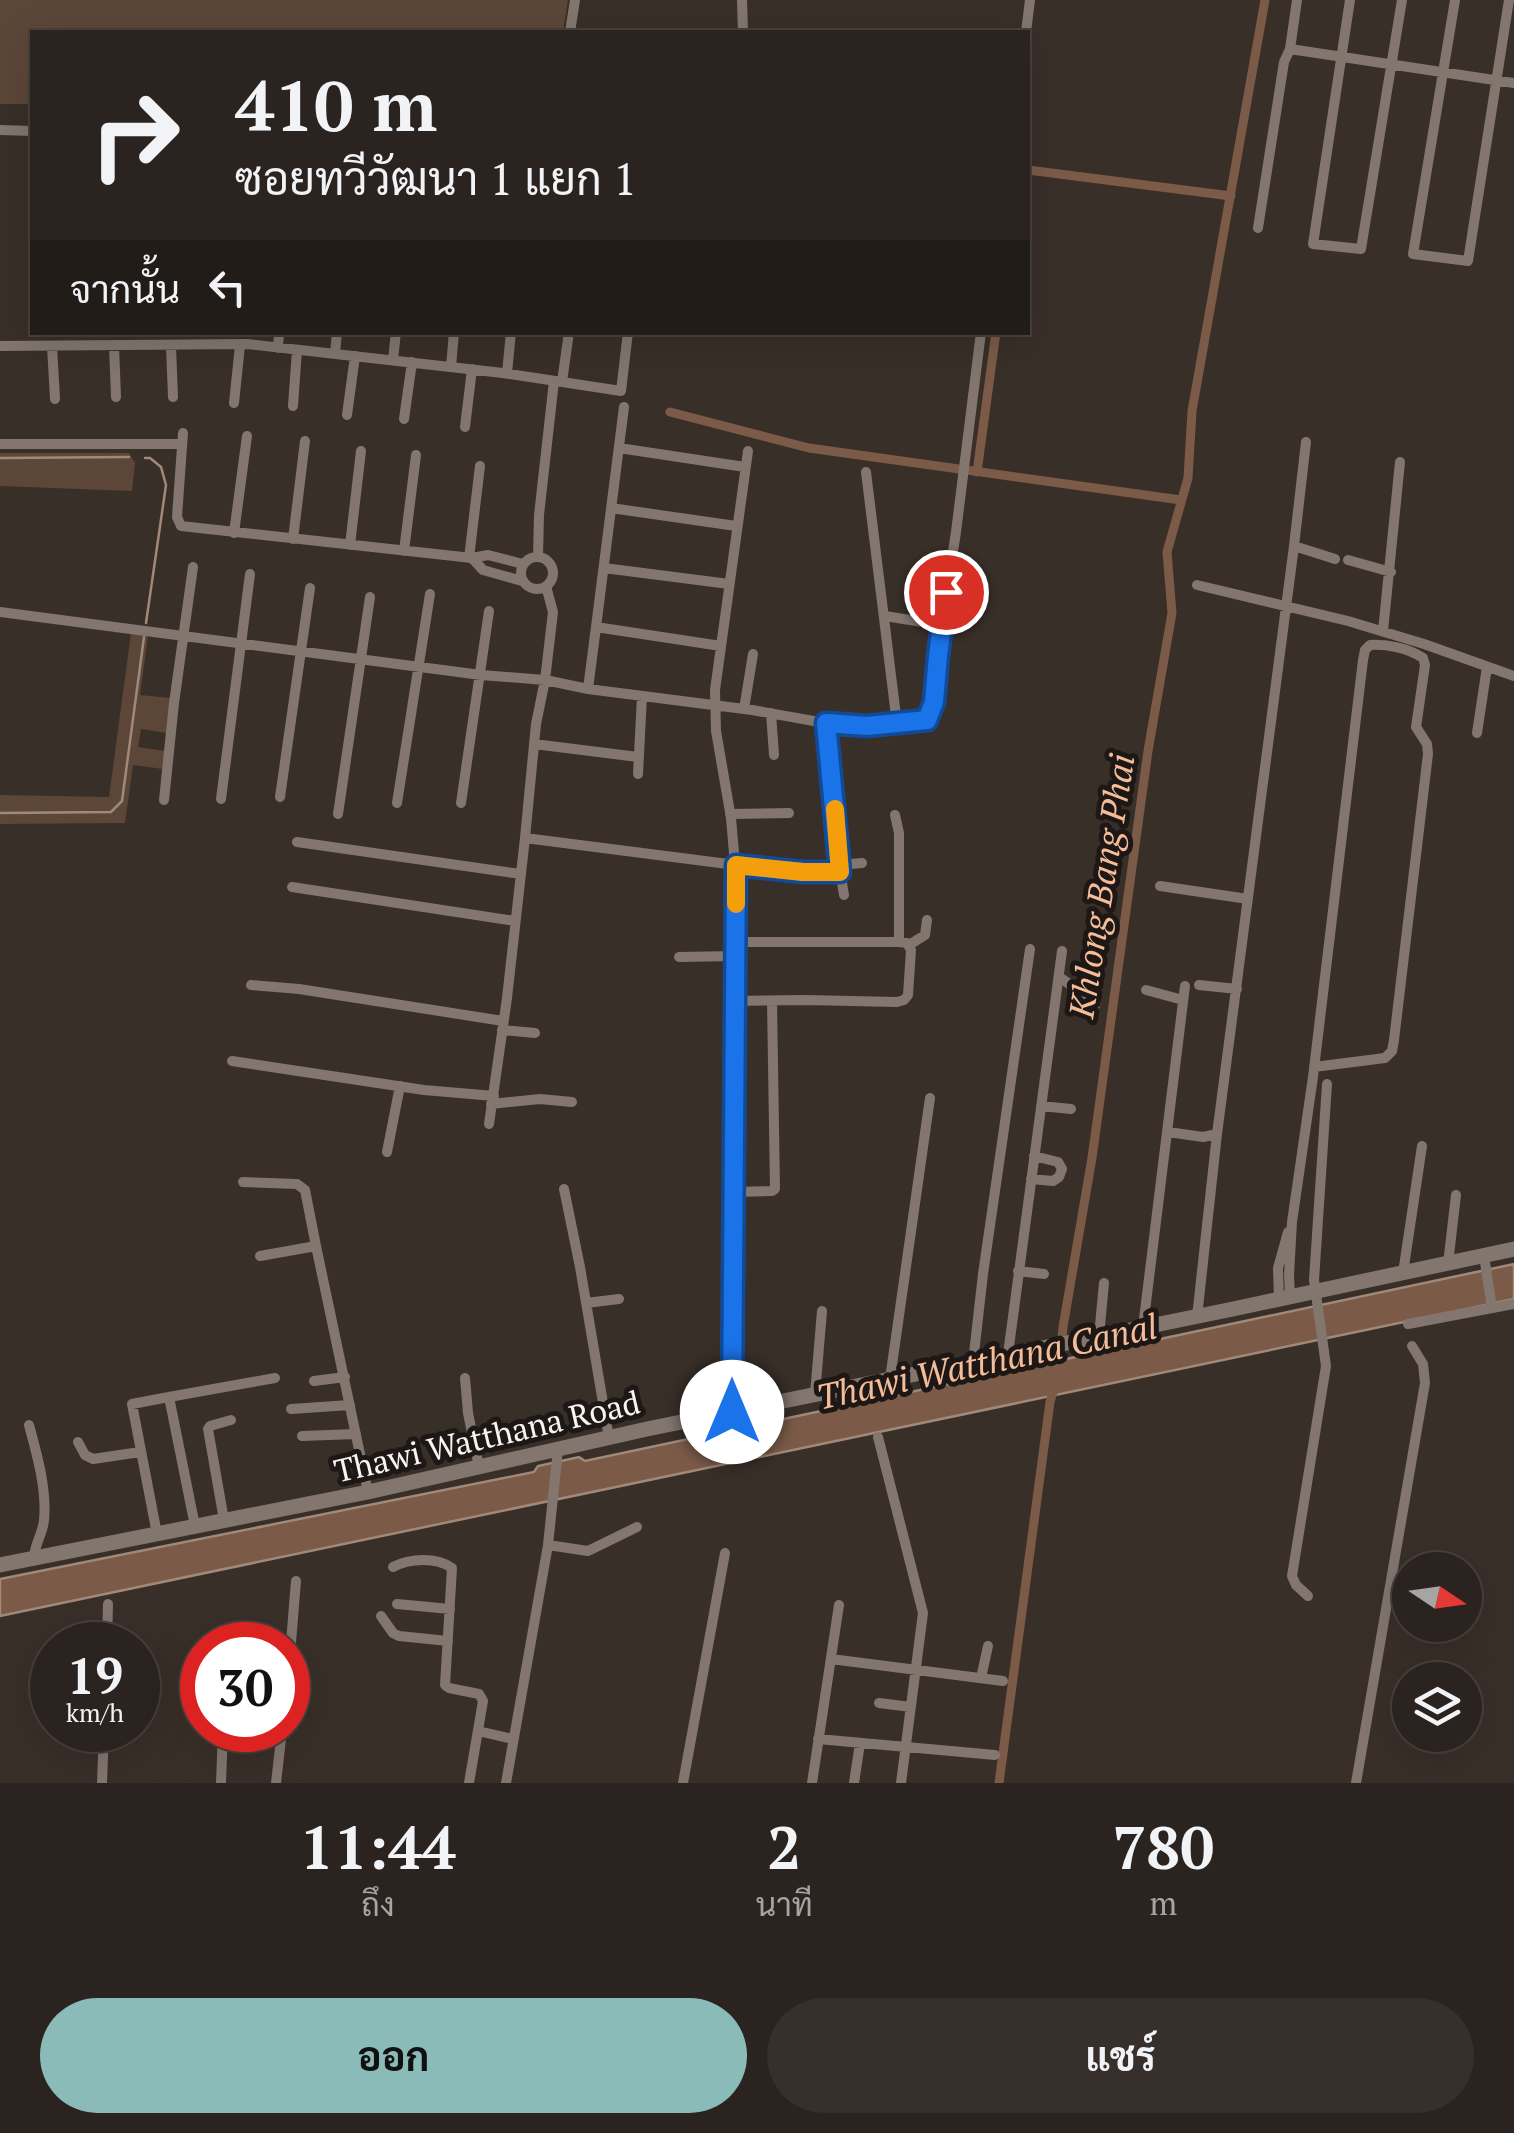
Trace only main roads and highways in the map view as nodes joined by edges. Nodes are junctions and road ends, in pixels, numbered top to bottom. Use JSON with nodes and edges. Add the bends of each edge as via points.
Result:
{"nodes":[{"id":1,"x":1514,"y":1249,"type":"edge"},
{"id":2,"x":0,"y":1565,"type":"edge"}],
"edges":[{"from":1,"to":2,"type":"main road","name":"Thawi Watthana Road","via":[[1485,1261],[609,1438],[558,1456]]}]}
